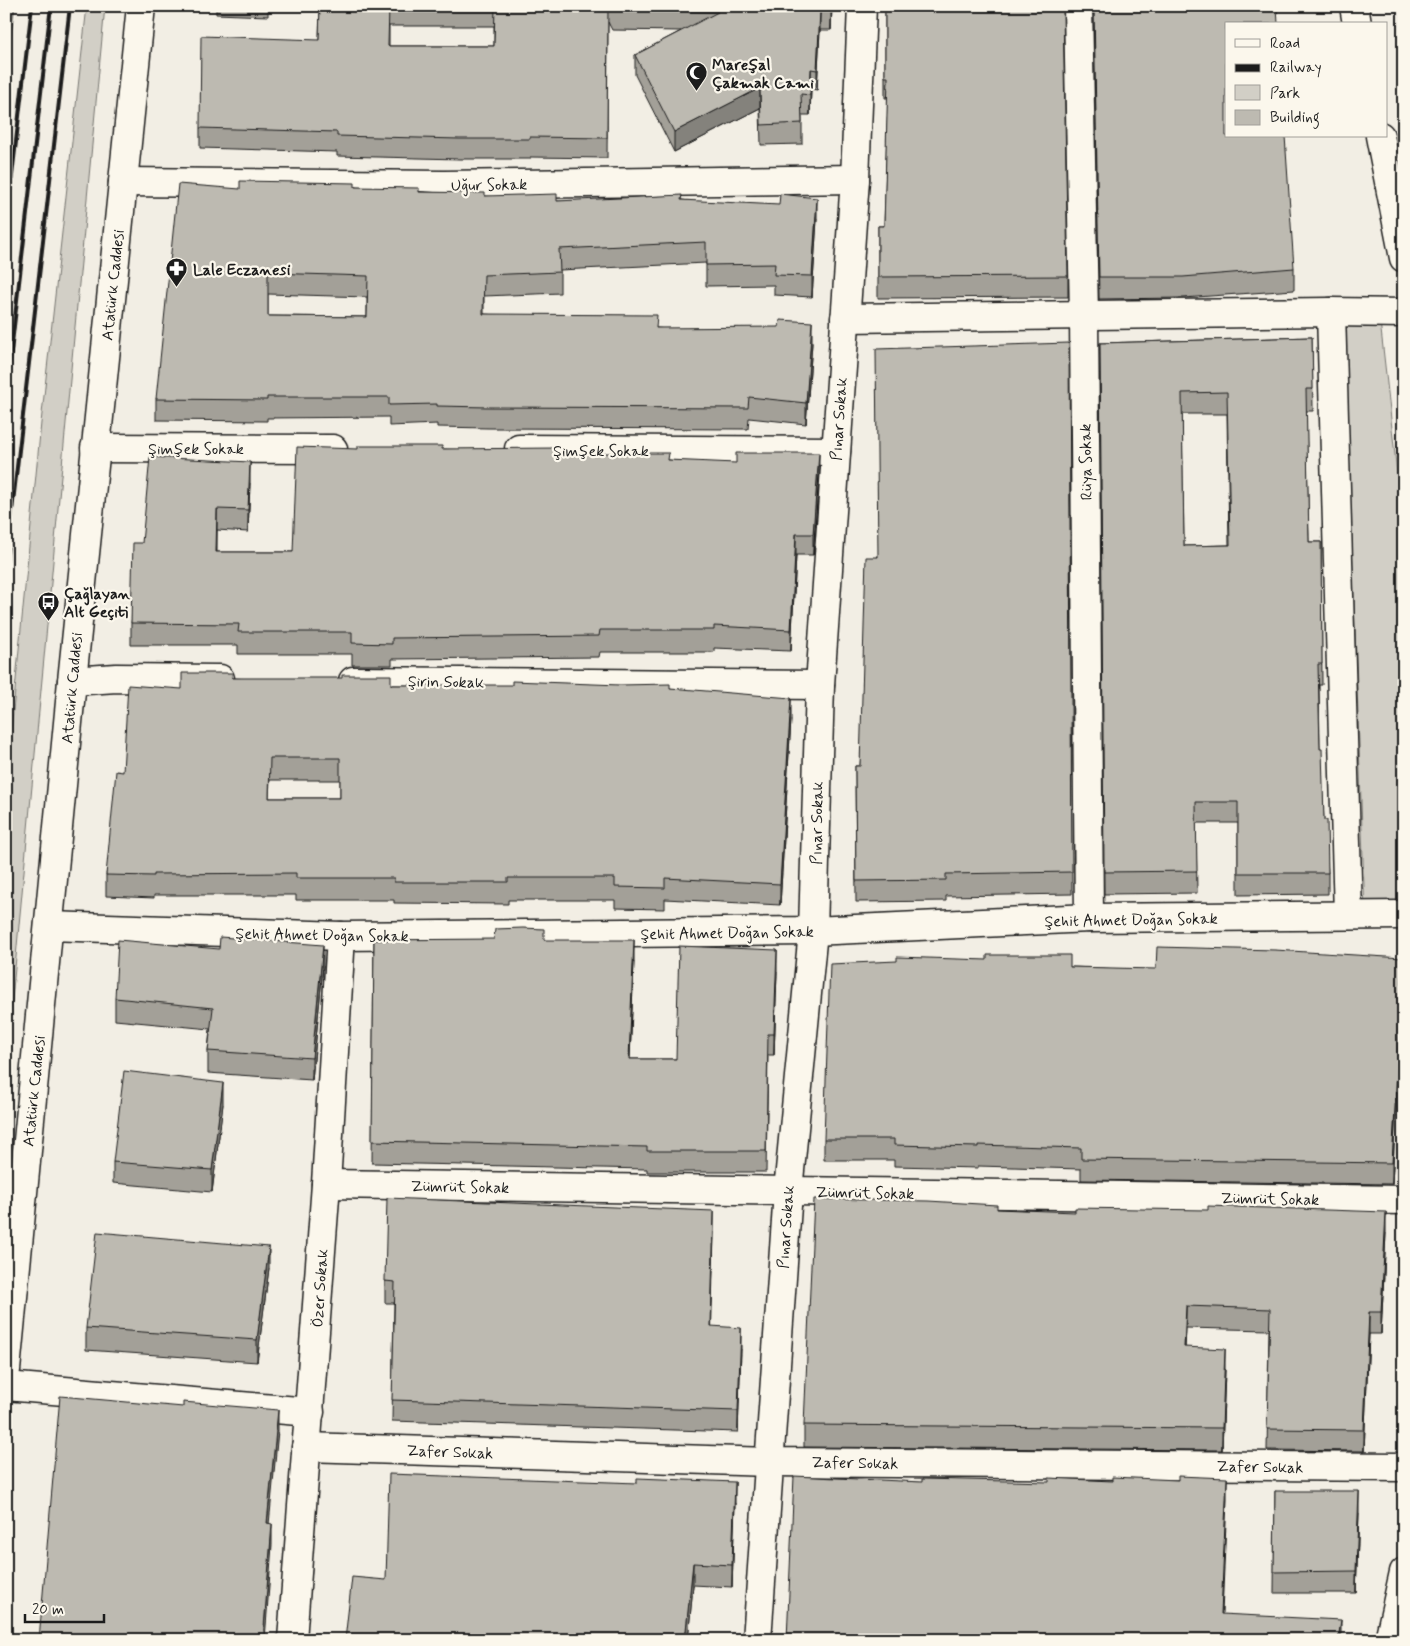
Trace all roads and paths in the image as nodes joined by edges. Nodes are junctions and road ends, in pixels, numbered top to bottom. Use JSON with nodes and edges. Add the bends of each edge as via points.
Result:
{"nodes":[{"id":1,"x":141,"y":6,"type":"edge"},
{"id":2,"x":862,"y":6,"type":"edge"},
{"id":3,"x":1078,"y":6,"type":"edge"},
{"id":4,"x":1354,"y":6,"type":"edge"},
{"id":5,"x":1358,"y":22,"type":"edge"},
{"id":6,"x":1380,"y":138,"type":"edge"},
{"id":7,"x":854,"y":179,"type":"junction"},
{"id":8,"x":123,"y":182,"type":"junction"},
{"id":9,"x":1404,"y":258,"type":"edge"},
{"id":10,"x":1331,"y":312,"type":"junction"},
{"id":11,"x":1404,"y":313,"type":"edge"},
{"id":12,"x":1084,"y":316,"type":"junction"},
{"id":13,"x":845,"y":318,"type":"junction"},
{"id":14,"x":95,"y":448,"type":"junction"},
{"id":15,"x":356,"y":449,"type":"edge"},
{"id":16,"x":496,"y":449,"type":"edge"},
{"id":17,"x":836,"y":450,"type":"junction"},
{"id":18,"x":244,"y":680,"type":"edge"},
{"id":19,"x":324,"y":680,"type":"edge"},
{"id":20,"x":72,"y":681,"type":"junction"},
{"id":21,"x":820,"y":685,"type":"junction"},
{"id":22,"x":1348,"y":915,"type":"junction"},
{"id":23,"x":1404,"y":915,"type":"edge"},
{"id":24,"x":1089,"y":918,"type":"junction"},
{"id":25,"x":49,"y":926,"type":"junction"},
{"id":26,"x":813,"y":931,"type":"junction"},
{"id":27,"x":341,"y":936,"type":"junction"},
{"id":28,"x":326,"y":1184,"type":"junction"},
{"id":29,"x":788,"y":1191,"type":"junction"},
{"id":30,"x":1404,"y":1200,"type":"edge"},
{"id":31,"x":6,"y":1370,"type":"edge"},
{"id":32,"x":6,"y":1386,"type":"edge"},
{"id":33,"x":310,"y":1412,"type":"junction"},
{"id":34,"x":306,"y":1447,"type":"junction"},
{"id":35,"x":769,"y":1462,"type":"junction"},
{"id":36,"x":1404,"y":1468,"type":"edge"},
{"id":37,"x":1404,"y":1572,"type":"edge"},
{"id":38,"x":292,"y":1640,"type":"edge"},
{"id":39,"x":757,"y":1640,"type":"edge"},
{"id":40,"x":1390,"y":1640,"type":"edge"}],
"edges":[{"from":1,"to":8,"type":"street","name":"Atatürk Caddesi"},
{"from":2,"to":7,"type":"street","name":"Pınar Sokak"},
{"from":3,"to":12,"type":"street","name":"Rüya Sokak"},
{"from":4,"to":5,"type":"street"},
{"from":6,"to":9,"type":"street"},
{"from":7,"to":8,"type":"street","name":"Uğur Sokak","via":[[444,185]]},
{"from":7,"to":13,"type":"street","name":"Pınar Sokak"},
{"from":8,"to":14,"type":"street","name":"Atatürk Caddesi"},
{"from":10,"to":11,"type":"street"},
{"from":10,"to":12,"type":"street"},
{"from":10,"to":22,"type":"street"},
{"from":12,"to":13,"type":"street"},
{"from":12,"to":24,"type":"street","name":"Rüya Sokak"},
{"from":13,"to":17,"type":"street","name":"Pınar Sokak"},
{"from":14,"to":15,"type":"street","name":"Şimşek Sokak"},
{"from":14,"to":20,"type":"street","name":"Atatürk Caddesi"},
{"from":16,"to":17,"type":"street","name":"Şimşek Sokak"},
{"from":17,"to":21,"type":"street","name":"Pınar Sokak"},
{"from":18,"to":20,"type":"street","via":[[116,678]]},
{"from":19,"to":21,"type":"street","name":"Şirin Sokak"},
{"from":20,"to":25,"type":"street","name":"Atatürk Caddesi"},
{"from":21,"to":26,"type":"street","name":"Pınar Sokak"},
{"from":22,"to":23,"type":"street","name":"Şehit Ahmet Doğan Sokak"},
{"from":22,"to":24,"type":"street","name":"Şehit Ahmet Doğan Sokak"},
{"from":24,"to":26,"type":"street","name":"Şehit Ahmet Doğan Sokak"},
{"from":25,"to":27,"type":"street","name":"Şehit Ahmet Doğan Sokak"},
{"from":25,"to":31,"type":"street","name":"Atatürk Caddesi"},
{"from":26,"to":27,"type":"street","name":"Şehit Ahmet Doğan Sokak"},
{"from":26,"to":29,"type":"street","name":"Pınar Sokak"},
{"from":27,"to":28,"type":"street","name":"Özer Sokak"},
{"from":28,"to":29,"type":"street","name":"Zümrüt Sokak"},
{"from":28,"to":33,"type":"street","name":"Özer Sokak"},
{"from":29,"to":30,"type":"street","name":"Zümrüt Sokak"},
{"from":29,"to":35,"type":"street","name":"Pınar Sokak"},
{"from":32,"to":33,"type":"street"},
{"from":33,"to":34,"type":"street","name":"Özer Sokak"},
{"from":34,"to":35,"type":"street","name":"Zafer Sokak"},
{"from":34,"to":38,"type":"street","name":"Özer Sokak"},
{"from":35,"to":36,"type":"street","name":"Zafer Sokak"},
{"from":35,"to":39,"type":"street","name":"Pınar Sokak"},
{"from":37,"to":40,"type":"street"}]}
